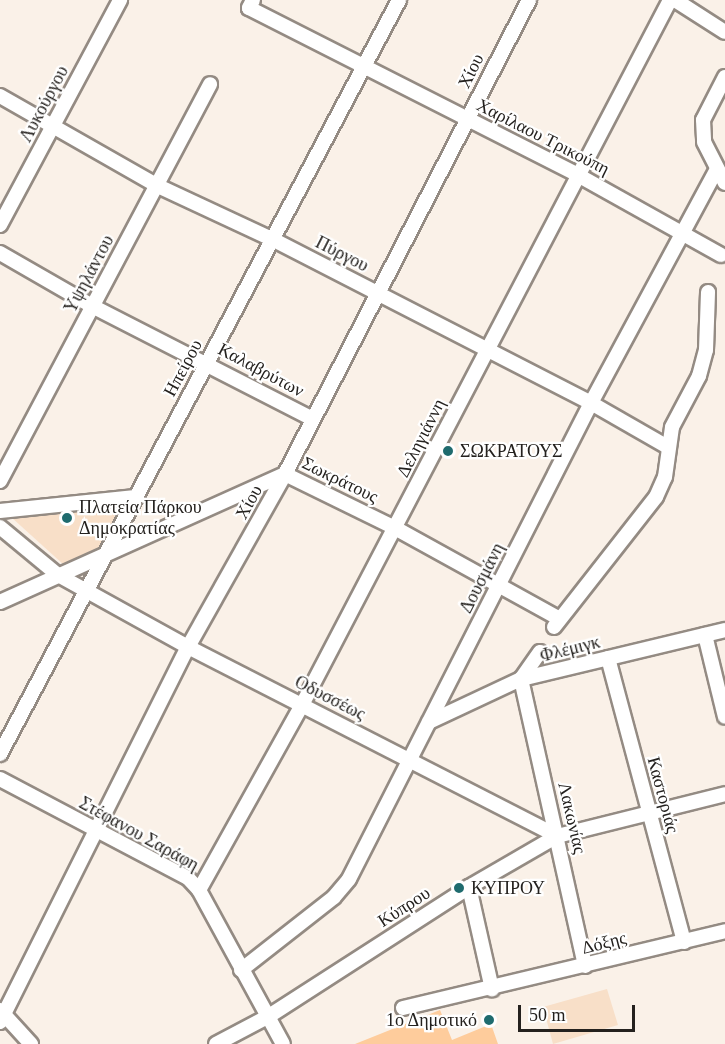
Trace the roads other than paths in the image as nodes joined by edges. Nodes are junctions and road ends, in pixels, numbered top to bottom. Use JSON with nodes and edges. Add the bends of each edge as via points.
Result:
{"nodes":[{"id":1,"x":120,"y":0,"type":"edge"},
{"id":2,"x":399,"y":0,"type":"edge"},
{"id":3,"x":529,"y":0,"type":"edge"},
{"id":4,"x":670,"y":0,"type":"edge"},
{"id":5,"x":675,"y":0,"type":"edge"},
{"id":6,"x":251,"y":4,"type":"edge"},
{"id":7,"x":725,"y":32,"type":"edge"},
{"id":8,"x":364,"y":66,"type":"junction"},
{"id":9,"x":725,"y":77,"type":"edge"},
{"id":10,"x":210,"y":84,"type":"dead end"},
{"id":11,"x":0,"y":96,"type":"edge"},
{"id":12,"x":467,"y":118,"type":"junction"},
{"id":13,"x":55,"y":124,"type":"junction"},
{"id":14,"x":717,"y":169,"type":"junction"},
{"id":15,"x":576,"y":174,"type":"junction"},
{"id":16,"x":725,"y":183,"type":"edge"},
{"id":17,"x":156,"y":185,"type":"junction"},
{"id":18,"x":0,"y":225,"type":"edge"},
{"id":19,"x":682,"y":230,"type":"junction"},
{"id":20,"x":273,"y":239,"type":"junction"},
{"id":21,"x":0,"y":253,"type":"edge"},
{"id":22,"x":722,"y":255,"type":"edge"},
{"id":23,"x":708,"y":292,"type":"dead end"},
{"id":24,"x":378,"y":293,"type":"junction"},
{"id":25,"x":92,"y":306,"type":"junction"},
{"id":26,"x":486,"y":352,"type":"junction"},
{"id":27,"x":207,"y":361,"type":"junction"},
{"id":28,"x":591,"y":402,"type":"junction"},
{"id":29,"x":313,"y":419,"type":"junction"},
{"id":30,"x":666,"y":446,"type":"junction"},
{"id":31,"x":285,"y":474,"type":"junction"},
{"id":32,"x":0,"y":481,"type":"edge"},
{"id":33,"x":135,"y":497,"type":"junction"},
{"id":34,"x":0,"y":512,"type":"edge"},
{"id":35,"x":0,"y":527,"type":"edge"},
{"id":36,"x":395,"y":528,"type":"junction"},
{"id":37,"x":106,"y":554,"type":"junction"},
{"id":38,"x":58,"y":574,"type":"junction"},
{"id":39,"x":499,"y":584,"type":"junction"},
{"id":40,"x":88,"y":590,"type":"junction"},
{"id":41,"x":0,"y":602,"type":"edge"},
{"id":42,"x":725,"y":630,"type":"edge"},
{"id":43,"x":705,"y":635,"type":"junction"},
{"id":44,"x":189,"y":647,"type":"junction"},
{"id":45,"x":540,"y":652,"type":"dead end"},
{"id":46,"x":608,"y":658,"type":"junction"},
{"id":47,"x":521,"y":679,"type":"junction"},
{"id":48,"x":303,"y":703,"type":"junction"},
{"id":49,"x":725,"y":717,"type":"edge"},
{"id":50,"x":429,"y":722,"type":"junction"},
{"id":51,"x":0,"y":754,"type":"edge"},
{"id":52,"x":410,"y":759,"type":"junction"},
{"id":53,"x":0,"y":779,"type":"edge"},
{"id":54,"x":725,"y":794,"type":"edge"},
{"id":55,"x":650,"y":813,"type":"junction"},
{"id":56,"x":95,"y":829,"type":"junction"},
{"id":57,"x":557,"y":836,"type":"junction"},
{"id":58,"x":469,"y":887,"type":"junction"},
{"id":59,"x":199,"y":890,"type":"junction"},
{"id":60,"x":725,"y":931,"type":"edge"},
{"id":61,"x":684,"y":942,"type":"junction"},
{"id":62,"x":585,"y":966,"type":"junction"},
{"id":63,"x":241,"y":970,"type":"junction"},
{"id":64,"x":492,"y":989,"type":"junction"},
{"id":65,"x":403,"y":1008,"type":"dead end"},
{"id":66,"x":2,"y":1015,"type":"edge"},
{"id":67,"x":269,"y":1016,"type":"junction"},
{"id":68,"x":31,"y":1044,"type":"edge"},
{"id":69,"x":216,"y":1044,"type":"edge"},
{"id":70,"x":283,"y":1044,"type":"edge"}],
"edges":[{"from":1,"to":13,"type":"street","name":"Λυκούργου"},
{"from":2,"to":8,"type":"street","name":"Ηπείρου"},
{"from":3,"to":12,"type":"street","name":"Χίου"},
{"from":4,"to":15,"type":"street","name":"Δεληγιάννη"},
{"from":5,"to":7,"type":"street"},
{"from":6,"to":8,"type":"street","name":"Χαρίλαου Τρικούπη"},
{"from":8,"to":12,"type":"street","name":"Χαρίλαου Τρικούπη"},
{"from":8,"to":20,"type":"street","name":"Ηπείρου"},
{"from":9,"to":14,"type":"street","via":[[703,120],[704,142]]},
{"from":10,"to":17,"type":"street","name":"Υψηλάντου"},
{"from":11,"to":13,"type":"street","name":"Πύργου"},
{"from":12,"to":15,"type":"street","name":"Χαρίλαου Τρικούπη"},
{"from":12,"to":24,"type":"street","name":"Χίου"},
{"from":13,"to":17,"type":"street","name":"Πύργου"},
{"from":13,"to":18,"type":"street","name":"Λυκούργου"},
{"from":14,"to":16,"type":"street"},
{"from":14,"to":19,"type":"street","name":"Δουσμάνη"},
{"from":15,"to":19,"type":"street","name":"Χαρίλαου Τρικούπη"},
{"from":15,"to":26,"type":"street","name":"Δεληγιάννη"},
{"from":17,"to":20,"type":"street","name":"Πύργου"},
{"from":17,"to":25,"type":"street","name":"Υψηλάντου"},
{"from":19,"to":22,"type":"street","name":"Χαρίλαου Τρικούπη"},
{"from":19,"to":28,"type":"street","name":"Δουσμάνη"},
{"from":20,"to":24,"type":"street","name":"Πύργου"},
{"from":20,"to":27,"type":"street","name":"Ηπείρου"},
{"from":21,"to":25,"type":"street","name":"Καλαβρύτων"},
{"from":23,"to":30,"type":"street","via":[[706,350],[699,376]]},
{"from":24,"to":26,"type":"street","name":"Πύργου"},
{"from":24,"to":29,"type":"street","name":"Χίου"},
{"from":25,"to":27,"type":"street","name":"Καλαβρύτων"},
{"from":25,"to":32,"type":"street","name":"Υψηλάντου"},
{"from":26,"to":28,"type":"street","name":"Πύργου"},
{"from":26,"to":36,"type":"street","name":"Δεληγιάννη"},
{"from":27,"to":29,"type":"street","name":"Καλαβρύτων"},
{"from":27,"to":33,"type":"street","name":"Ηπείρου"},
{"from":28,"to":30,"type":"street","name":"Πύργου"},
{"from":28,"to":39,"type":"street","name":"Δουσμάνη"},
{"from":29,"to":31,"type":"street","name":"Χίου"},
{"from":30,"to":39,"type":"street","name":"Σωκράτους","via":[[669,459],[656,497],[556,622]]},
{"from":31,"to":36,"type":"street","name":"Σωκράτους"},
{"from":31,"to":37,"type":"street","name":"Σωκράτους"},
{"from":31,"to":44,"type":"street","name":"Χίου"},
{"from":33,"to":34,"type":"street"},
{"from":33,"to":37,"type":"street","name":"Ηπείρου"},
{"from":35,"to":38,"type":"street","name":"Οδυσσέως"},
{"from":36,"to":39,"type":"street","name":"Σωκράτους"},
{"from":36,"to":48,"type":"street","name":"Δεληγιάννη"},
{"from":37,"to":38,"type":"street","name":"Σωκράτους"},
{"from":37,"to":40,"type":"street","name":"Ηπείρου"},
{"from":38,"to":40,"type":"street","name":"Οδυσσέως"},
{"from":38,"to":41,"type":"street","name":"Σωκράτους"},
{"from":39,"to":50,"type":"street","name":"Δουσμάνη"},
{"from":40,"to":44,"type":"street","name":"Οδυσσέως"},
{"from":40,"to":51,"type":"street","name":"Ηπείρου"},
{"from":42,"to":43,"type":"street","name":"Φλέμιγκ"},
{"from":43,"to":46,"type":"street","name":"Φλέμιγκ"},
{"from":43,"to":49,"type":"street"},
{"from":44,"to":48,"type":"street","name":"Οδυσσέως"},
{"from":44,"to":56,"type":"street","name":"Χίου"},
{"from":45,"to":47,"type":"street"},
{"from":46,"to":47,"type":"street","name":"Φλέμιγκ"},
{"from":46,"to":55,"type":"street","name":"Καστοριάς"},
{"from":47,"to":50,"type":"street","name":"Φλέμιγκ"},
{"from":47,"to":57,"type":"street","name":"Λακωνίας"},
{"from":48,"to":52,"type":"street","name":"Οδυσσέως"},
{"from":48,"to":59,"type":"street","name":"Δεληγιάννη"},
{"from":50,"to":52,"type":"street","name":"Δουσμάνη"},
{"from":52,"to":57,"type":"street","name":"Οδυσσέως"},
{"from":52,"to":63,"type":"street","name":"Δουσμάνη","via":[[349,879],[334,897]]},
{"from":53,"to":56,"type":"street","name":"Στέφανου Σαράφη"},
{"from":54,"to":55,"type":"street","name":"Κύπρου"},
{"from":55,"to":57,"type":"street","name":"Κύπρου"},
{"from":55,"to":61,"type":"street","name":"Καστοριάς"},
{"from":56,"to":59,"type":"street","name":"Στέφανου Σαράφη","via":[[188,878]]},
{"from":56,"to":66,"type":"street","name":"Χίου"},
{"from":57,"to":58,"type":"street","name":"Κύπρου"},
{"from":57,"to":62,"type":"street","name":"Λακωνίας"},
{"from":58,"to":64,"type":"street"},
{"from":58,"to":67,"type":"street","name":"Κύπρου"},
{"from":59,"to":63,"type":"street","name":"Στέφανου Σαράφη"},
{"from":60,"to":61,"type":"street","name":"Δόξης"},
{"from":61,"to":62,"type":"street","name":"Δόξης"},
{"from":62,"to":64,"type":"street","name":"Δόξης"},
{"from":63,"to":67,"type":"street","name":"Στέφανου Σαράφη"},
{"from":64,"to":65,"type":"street","name":"Δόξης"},
{"from":66,"to":68,"type":"street"},
{"from":67,"to":69,"type":"street","name":"Κύπρου"},
{"from":67,"to":70,"type":"street","name":"Στέφανου Σαράφη"}]}
